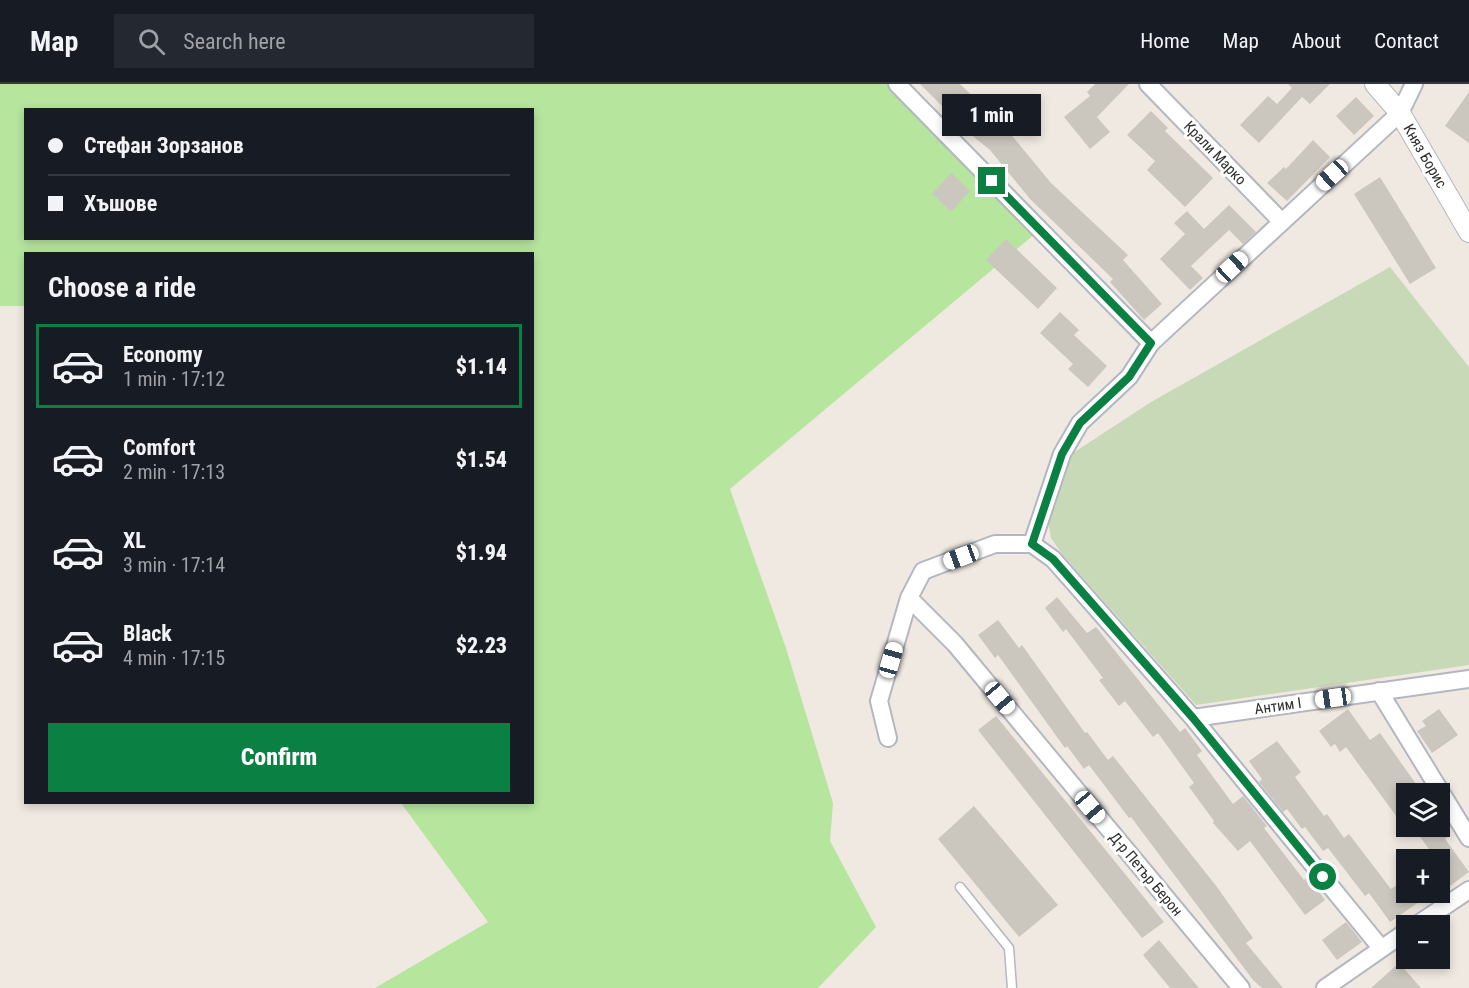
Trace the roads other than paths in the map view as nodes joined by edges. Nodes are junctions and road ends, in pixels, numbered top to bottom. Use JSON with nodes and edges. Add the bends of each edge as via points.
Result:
{"nodes":[{"id":1,"x":897,"y":84,"type":"edge"},
{"id":2,"x":1148,"y":84,"type":"edge"},
{"id":3,"x":1375,"y":84,"type":"edge"},
{"id":4,"x":1414,"y":84,"type":"edge"},
{"id":5,"x":1400,"y":113,"type":"junction"},
{"id":6,"x":1281,"y":221,"type":"junction"},
{"id":7,"x":1469,"y":232,"type":"edge"},
{"id":8,"x":1151,"y":343,"type":"junction"},
{"id":9,"x":1032,"y":544,"type":"junction"},
{"id":10,"x":909,"y":598,"type":"junction"},
{"id":11,"x":1469,"y":679,"type":"edge"},
{"id":12,"x":1379,"y":691,"type":"junction"},
{"id":13,"x":1193,"y":718,"type":"junction"},
{"id":14,"x":888,"y":738,"type":"dead end"},
{"id":15,"x":1469,"y":838,"type":"edge"},
{"id":16,"x":960,"y":887,"type":"dead end"},
{"id":17,"x":1469,"y":890,"type":"edge"},
{"id":18,"x":1432,"y":915,"type":"edge"},
{"id":19,"x":1396,"y":938,"type":"edge"},
{"id":20,"x":1381,"y":948,"type":"junction"},
{"id":21,"x":1012,"y":988,"type":"edge"},
{"id":22,"x":1241,"y":988,"type":"edge"},
{"id":23,"x":1325,"y":988,"type":"edge"}],
"edges":[{"from":1,"to":8,"type":"street"},
{"from":2,"to":6,"type":"street","name":"Крали Марко"},
{"from":3,"to":5,"type":"street","name":"Княз Борис"},
{"from":4,"to":5,"type":"street"},
{"from":5,"to":6,"type":"street"},
{"from":5,"to":7,"type":"street","name":"Княз Борис"},
{"from":6,"to":8,"type":"street"},
{"from":8,"to":9,"type":"street","via":[[1129,377],[1080,423],[1062,454]]},
{"from":9,"to":10,"type":"street","via":[[995,544],[923,571]]},
{"from":9,"to":13,"type":"street","via":[[1053,559]]},
{"from":10,"to":14,"type":"street","via":[[879,701]]},
{"from":10,"to":22,"type":"street","name":"Д-р Петър Берон","via":[[955,644]]},
{"from":11,"to":12,"type":"street","name":"Антим I"},
{"from":12,"to":13,"type":"street","name":"Антим I"},
{"from":12,"to":15,"type":"street"},
{"from":13,"to":20,"type":"street"},
{"from":16,"to":21,"type":"lane","via":[[1009,948]]},
{"from":17,"to":18,"type":"street"},
{"from":19,"to":20,"type":"street"},
{"from":20,"to":23,"type":"street"}]}
